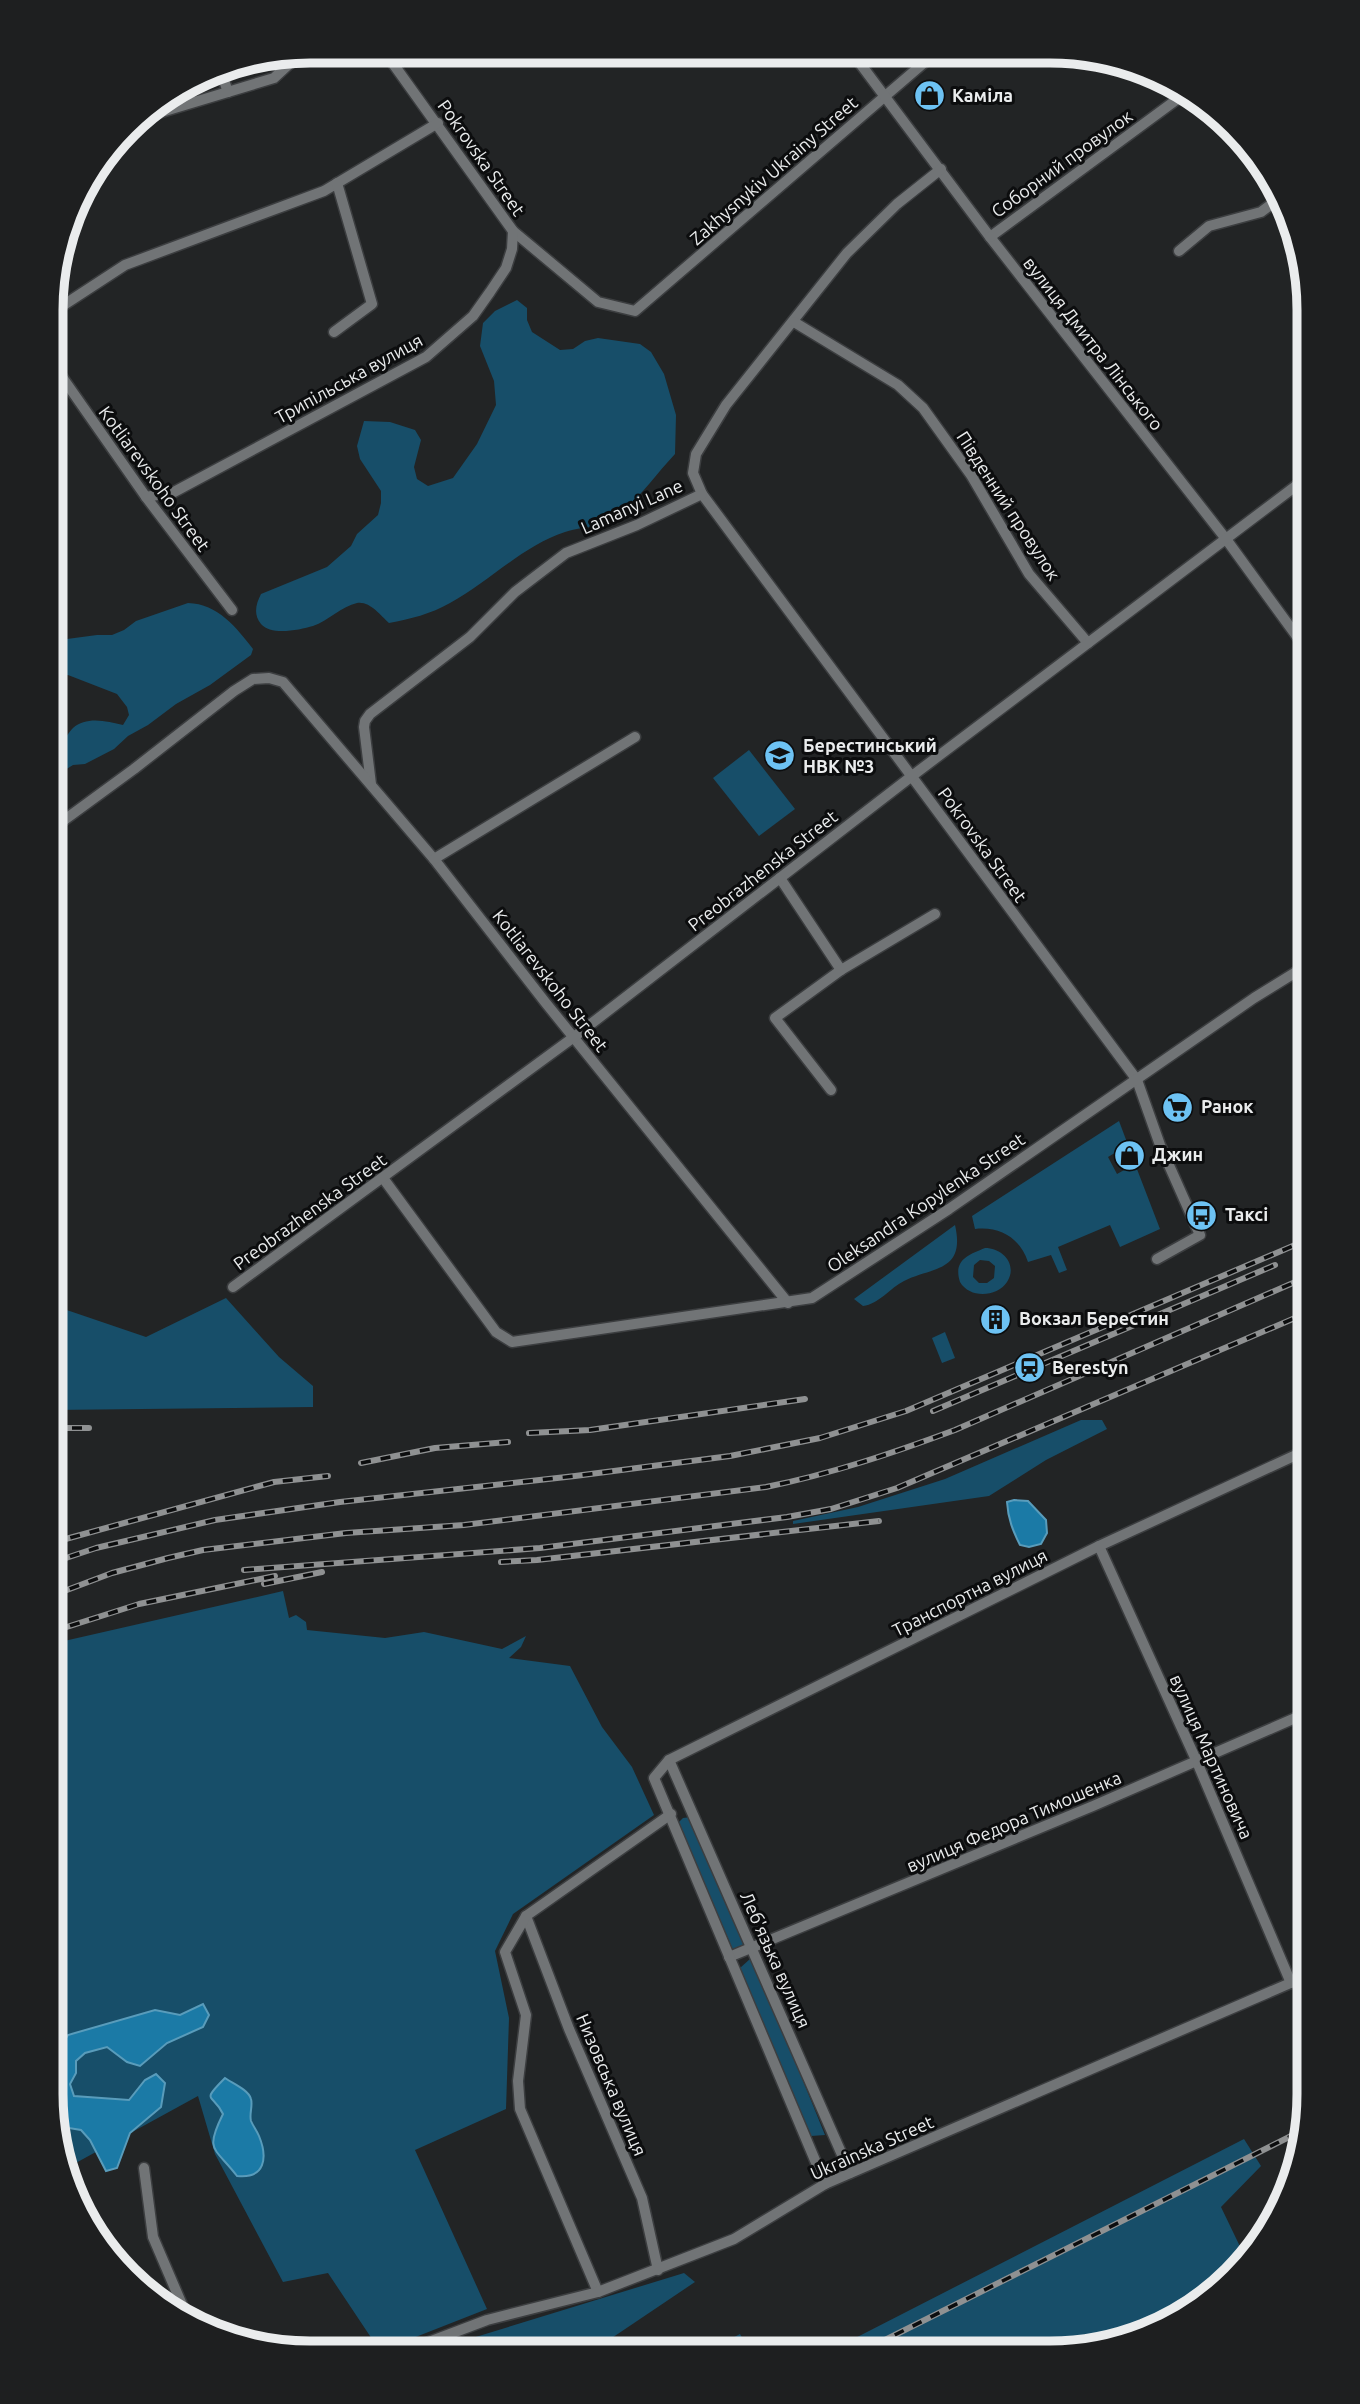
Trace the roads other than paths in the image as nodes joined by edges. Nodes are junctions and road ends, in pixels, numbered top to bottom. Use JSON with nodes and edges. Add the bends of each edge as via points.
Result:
{"nodes":[{"id":1,"x":860,"y":63,"type":"edge"},
{"id":2,"x":923,"y":63,"type":"edge"},
{"id":3,"x":289,"y":64,"type":"edge"},
{"id":4,"x":396,"y":64,"type":"edge"},
{"id":5,"x":224,"y":79,"type":"edge"},
{"id":6,"x":228,"y":92,"type":"junction"},
{"id":7,"x":884,"y":95,"type":"junction"},
{"id":8,"x":1178,"y":99,"type":"edge"},
{"id":9,"x":164,"y":111,"type":"edge"},
{"id":10,"x":438,"y":123,"type":"junction"},
{"id":11,"x":941,"y":169,"type":"junction"},
{"id":12,"x":337,"y":183,"type":"junction"},
{"id":13,"x":1273,"y":203,"type":"edge"},
{"id":14,"x":513,"y":231,"type":"junction"},
{"id":15,"x":990,"y":237,"type":"junction"},
{"id":16,"x":1179,"y":251,"type":"dead end"},
{"id":17,"x":63,"y":305,"type":"edge"},
{"id":18,"x":635,"y":311,"type":"joint"},
{"id":19,"x":794,"y":322,"type":"junction"},
{"id":20,"x":334,"y":332,"type":"dead end"},
{"id":21,"x":63,"y":378,"type":"edge"},
{"id":22,"x":1297,"y":485,"type":"edge"},
{"id":23,"x":702,"y":494,"type":"junction"},
{"id":24,"x":146,"y":497,"type":"junction"},
{"id":25,"x":1226,"y":539,"type":"junction"},
{"id":26,"x":232,"y":610,"type":"dead end"},
{"id":27,"x":1297,"y":636,"type":"edge"},
{"id":28,"x":1088,"y":643,"type":"junction"},
{"id":29,"x":635,"y":737,"type":"dead end"},
{"id":30,"x":912,"y":776,"type":"junction"},
{"id":31,"x":372,"y":784,"type":"junction"},
{"id":32,"x":63,"y":820,"type":"edge"},
{"id":33,"x":434,"y":859,"type":"junction"},
{"id":34,"x":780,"y":878,"type":"junction"},
{"id":35,"x":935,"y":914,"type":"dead end"},
{"id":36,"x":841,"y":970,"type":"junction"},
{"id":37,"x":1297,"y":972,"type":"edge"},
{"id":38,"x":574,"y":1037,"type":"junction"},
{"id":39,"x":1137,"y":1080,"type":"junction"},
{"id":40,"x":831,"y":1090,"type":"dead end"},
{"id":41,"x":383,"y":1178,"type":"junction"},
{"id":42,"x":1157,"y":1259,"type":"dead end"},
{"id":43,"x":233,"y":1287,"type":"dead end"},
{"id":44,"x":788,"y":1303,"type":"junction"},
{"id":45,"x":1296,"y":1455,"type":"edge"},
{"id":46,"x":1099,"y":1546,"type":"junction"},
{"id":47,"x":1296,"y":1718,"type":"edge"},
{"id":48,"x":669,"y":1760,"type":"junction"},
{"id":49,"x":1197,"y":1762,"type":"junction"},
{"id":50,"x":670,"y":1814,"type":"junction"},
{"id":51,"x":526,"y":1916,"type":"junction"},
{"id":52,"x":753,"y":1947,"type":"junction"},
{"id":53,"x":729,"y":1957,"type":"junction"},
{"id":54,"x":1296,"y":1981,"type":"edge"},
{"id":55,"x":1291,"y":1983,"type":"junction"},
{"id":56,"x":144,"y":2168,"type":"dead end"},
{"id":57,"x":850,"y":2174,"type":"junction"},
{"id":58,"x":825,"y":2184,"type":"junction"},
{"id":59,"x":659,"y":2270,"type":"junction"},
{"id":60,"x":598,"y":2292,"type":"junction"},
{"id":61,"x":182,"y":2305,"type":"edge"},
{"id":62,"x":431,"y":2341,"type":"edge"}],
"edges":[{"from":1,"to":7,"type":"street","name":"вулиця Дмитра Лінського"},
{"from":2,"to":7,"type":"street","name":"Zakhysnykiv Ukrainy Street"},
{"from":3,"to":6,"type":"street","via":[[274,78]]},
{"from":4,"to":10,"type":"street","name":"Pokrovska Street"},
{"from":5,"to":6,"type":"street"},
{"from":6,"to":9,"type":"street"},
{"from":7,"to":11,"type":"street","name":"вулиця Дмитра Лінського"},
{"from":7,"to":18,"type":"street","name":"Zakhysnykiv Ukrainy Street"},
{"from":8,"to":15,"type":"street","name":"Соборний провулок"},
{"from":10,"to":12,"type":"street"},
{"from":10,"to":14,"type":"street","name":"Pokrovska Street"},
{"from":11,"to":15,"type":"street","name":"вулиця Дмитра Лінського"},
{"from":11,"to":19,"type":"street","name":"Lamanyi Lane","via":[[847,253]]},
{"from":12,"to":17,"type":"street","via":[[125,265]]},
{"from":12,"to":20,"type":"street","via":[[372,304]]},
{"from":13,"to":16,"type":"street","via":[[1261,212],[1209,226]]},
{"from":14,"to":18,"type":"street","name":"Pokrovska Street","via":[[598,302]]},
{"from":14,"to":24,"type":"street","name":"Трипільська вулиця","via":[[506,268],[490,292],[473,316],[426,357],[174,492]]},
{"from":15,"to":25,"type":"street","name":"вулиця Дмитра Лінського"},
{"from":19,"to":23,"type":"street","name":"Lamanyi Lane","via":[[726,405],[696,454],[693,473]]},
{"from":19,"to":28,"type":"street","name":"Південний провулок","via":[[898,385],[923,408],[971,475],[1029,574]]},
{"from":21,"to":24,"type":"street","name":"Kotliarevskoho Street"},
{"from":22,"to":25,"type":"street","name":"Preobrazhenska Street"},
{"from":23,"to":30,"type":"street","name":"Pokrovska Street"},
{"from":23,"to":31,"type":"street","name":"Lamanyi Lane","via":[[566,554],[515,592],[470,637],[370,714],[364,727]]},
{"from":24,"to":26,"type":"street","name":"Kotliarevskoho Street"},
{"from":25,"to":27,"type":"street","name":"вулиця Дмитра Лінського"},
{"from":25,"to":28,"type":"street","name":"Preobrazhenska Street"},
{"from":28,"to":30,"type":"street","name":"Preobrazhenska Street"},
{"from":29,"to":33,"type":"street"},
{"from":30,"to":34,"type":"street","name":"Preobrazhenska Street"},
{"from":30,"to":39,"type":"street","name":"Pokrovska Street"},
{"from":31,"to":32,"type":"street","name":"Kotliarevskoho Street","via":[[283,682],[253,679]]},
{"from":31,"to":33,"type":"street","name":"Kotliarevskoho Street"},
{"from":33,"to":38,"type":"street","name":"Kotliarevskoho Street"},
{"from":34,"to":36,"type":"street"},
{"from":34,"to":38,"type":"street","name":"Preobrazhenska Street"},
{"from":35,"to":36,"type":"street"},
{"from":36,"to":40,"type":"street","via":[[775,1018]]},
{"from":37,"to":39,"type":"street","name":"Oleksandra Kopylenka Street"},
{"from":38,"to":41,"type":"street","name":"Preobrazhenska Street"},
{"from":38,"to":44,"type":"street","name":"Kotliarevskoho Street"},
{"from":39,"to":42,"type":"street","name":"Pokrovska Street","via":[[1200,1235]]},
{"from":39,"to":44,"type":"street","name":"Oleksandra Kopylenka Street","via":[[812,1298]]},
{"from":41,"to":43,"type":"street","name":"Preobrazhenska Street"},
{"from":41,"to":44,"type":"street","name":"Oleksandra Kopylenka Street","via":[[496,1332],[512,1342]]},
{"from":45,"to":46,"type":"street","name":"Транспортна вулиця"},
{"from":46,"to":48,"type":"street","name":"Транспортна вулиця"},
{"from":46,"to":49,"type":"street","name":"вулиця Мартиновича"},
{"from":47,"to":49,"type":"street","name":"вулиця Федора Тимошенка"},
{"from":48,"to":50,"type":"street","name":"Транспортна вулиця","via":[[654,1778]]},
{"from":48,"to":52,"type":"street","name":"Леб'язька вулиця"},
{"from":49,"to":52,"type":"street","name":"вулиця Федора Тимошенка"},
{"from":49,"to":55,"type":"street","name":"вулиця Мартиновича"},
{"from":50,"to":51,"type":"street"},
{"from":50,"to":53,"type":"street"},
{"from":51,"to":59,"type":"street","name":"Низовська вулиця","via":[[642,2198]]},
{"from":51,"to":60,"type":"street","via":[[505,1952],[526,2015],[518,2081],[520,2109]]},
{"from":52,"to":53,"type":"street","name":"вулиця Федора Тимошенка"},
{"from":52,"to":57,"type":"street","name":"Леб'язька вулиця"},
{"from":53,"to":58,"type":"street"},
{"from":54,"to":55,"type":"street","name":"Ukrainska Street"},
{"from":55,"to":57,"type":"street","name":"Ukrainska Street"},
{"from":56,"to":61,"type":"street","via":[[153,2237]]},
{"from":57,"to":58,"type":"street","name":"Ukrainska Street"},
{"from":58,"to":59,"type":"street","name":"Ukrainska Street","via":[[734,2239]]},
{"from":59,"to":60,"type":"street","name":"Ukrainska Street"},
{"from":60,"to":62,"type":"street","name":"Ukrainska Street","via":[[487,2320]]}]}
